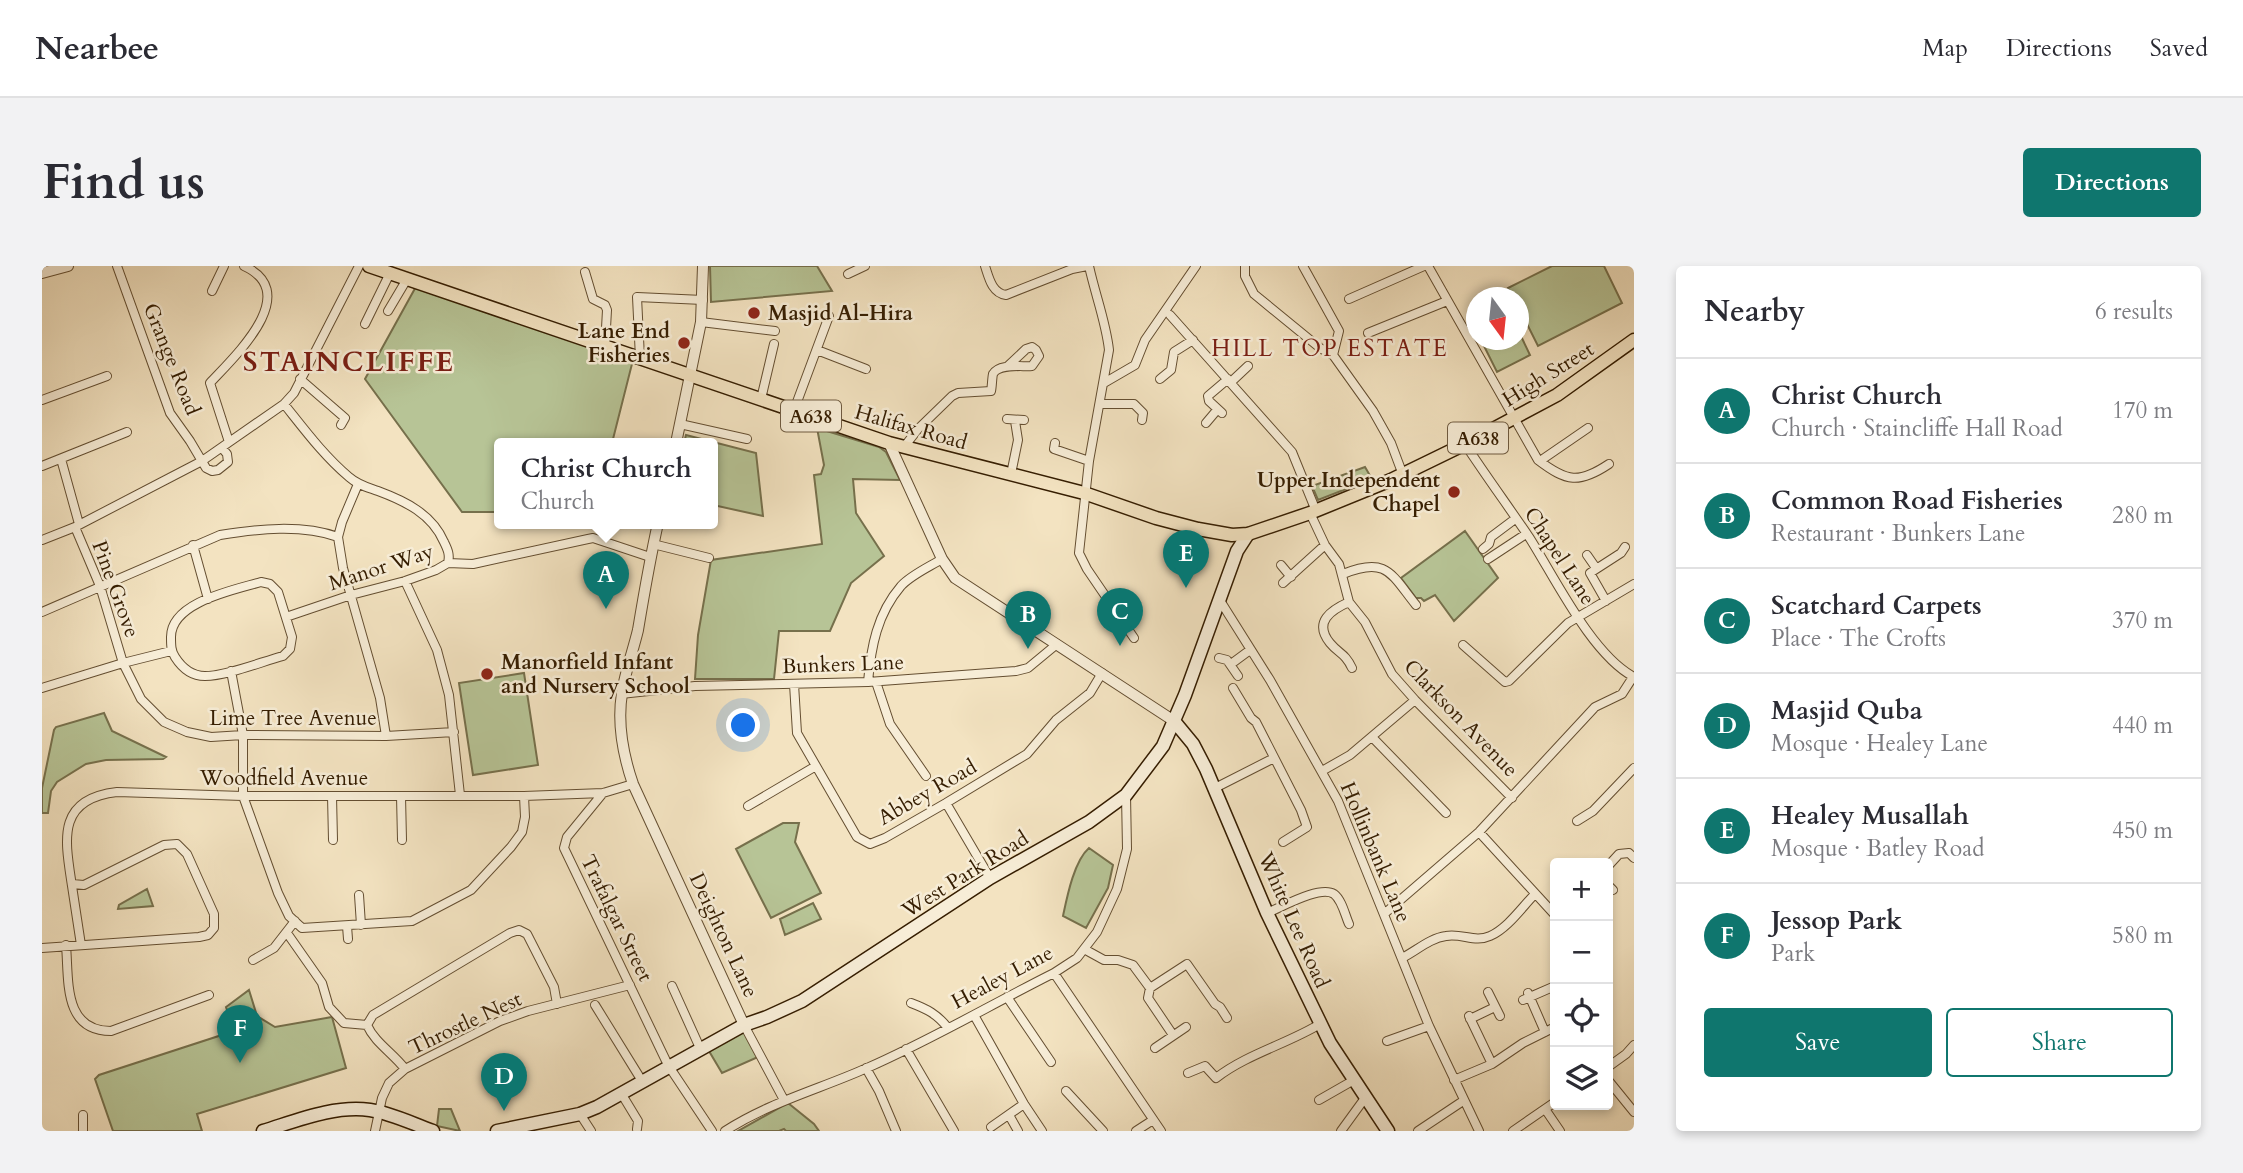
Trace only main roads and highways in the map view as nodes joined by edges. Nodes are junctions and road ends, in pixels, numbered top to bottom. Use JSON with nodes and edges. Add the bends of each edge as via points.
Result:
{"nodes":[{"id":1,"x":381,"y":269,"type":"edge"},
{"id":2,"x":1634,"y":340,"type":"edge"},
{"id":3,"x":1248,"y":534,"type":"junction"},
{"id":4,"x":1174,"y":721,"type":"junction"},
{"id":5,"x":263,"y":1131,"type":"edge"},
{"id":6,"x":433,"y":1131,"type":"edge"},
{"id":7,"x":497,"y":1131,"type":"edge"},
{"id":8,"x":1388,"y":1131,"type":"edge"}],
"edges":[{"from":1,"to":3,"type":"main road","name":"Halifax Road","number":"A638","via":[[889,443],[1084,493],[1198,529]]},
{"from":2,"to":3,"type":"main road","name":"High Street","number":"A638","via":[[1557,395],[1465,444],[1403,475]]},
{"from":3,"to":4,"type":"main road","name":"West Park Road","via":[[1237,551]]},
{"from":4,"to":7,"type":"main road","name":"West Park Road","via":[[1163,746],[1126,796],[802,1001],[744,1024],[580,1114]]},
{"from":4,"to":8,"type":"main road","name":"White Lee Road","via":[[1193,744],[1215,789],[1267,913],[1330,1044]]},
{"from":5,"to":6,"type":"main road","via":[[315,1115],[356,1109],[380,1112]]}]}
